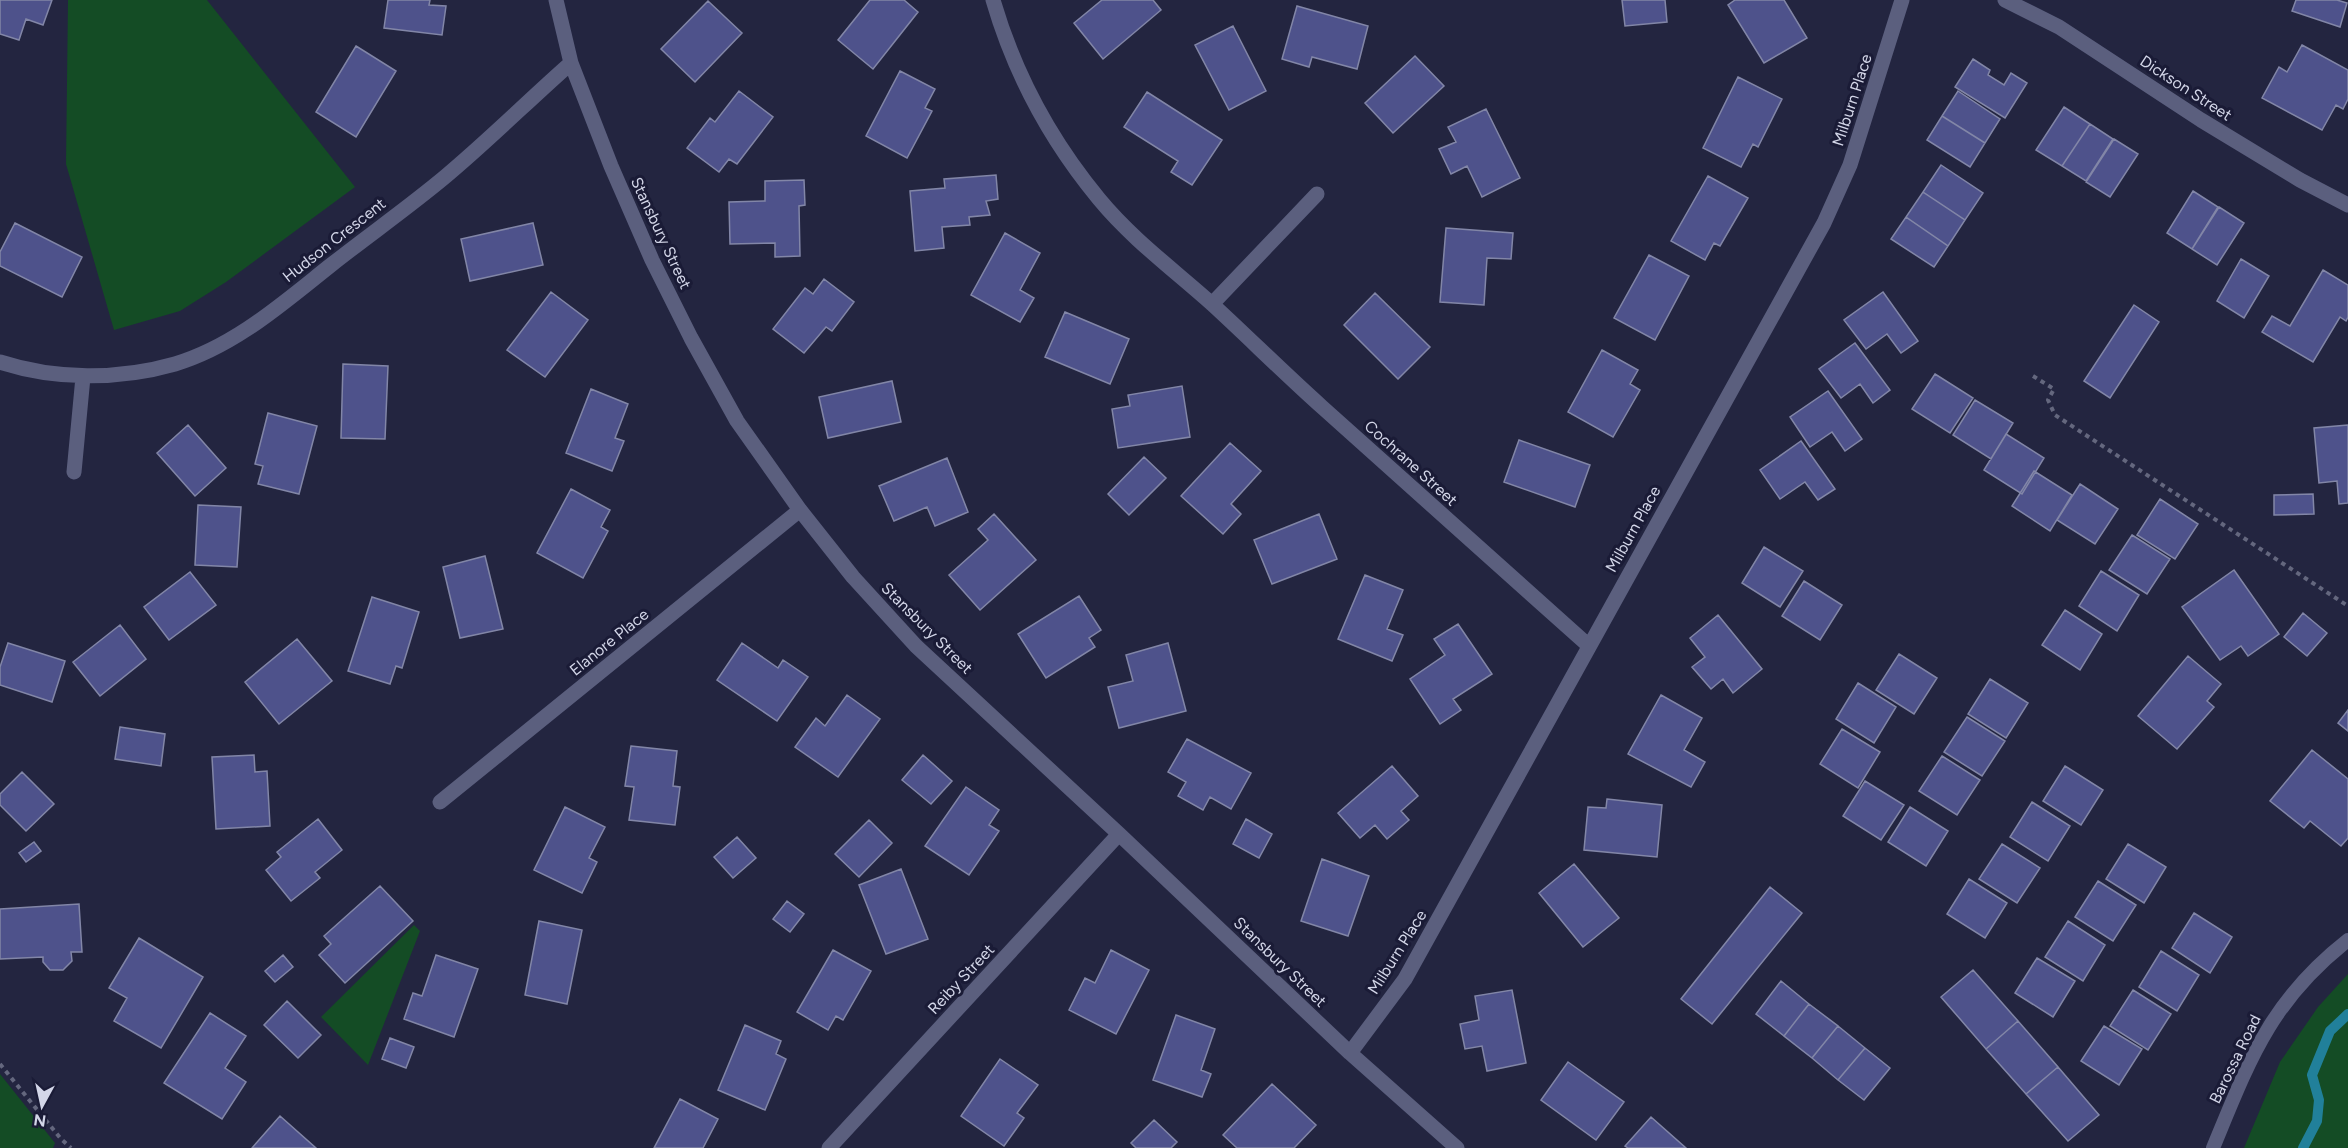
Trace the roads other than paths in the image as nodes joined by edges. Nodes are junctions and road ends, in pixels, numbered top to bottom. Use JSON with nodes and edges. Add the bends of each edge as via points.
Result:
{"nodes":[{"id":1,"x":556,"y":0,"type":"edge"},
{"id":2,"x":993,"y":0,"type":"edge"},
{"id":3,"x":1902,"y":0,"type":"edge"},
{"id":4,"x":2005,"y":0,"type":"edge"},
{"id":5,"x":571,"y":63,"type":"junction"},
{"id":6,"x":1317,"y":194,"type":"dead end"},
{"id":7,"x":2348,"y":204,"type":"edge"},
{"id":8,"x":1212,"y":304,"type":"junction"},
{"id":9,"x":0,"y":362,"type":"edge"},
{"id":10,"x":83,"y":376,"type":"junction"},
{"id":11,"x":74,"y":472,"type":"dead end"},
{"id":12,"x":800,"y":510,"type":"junction"},
{"id":13,"x":1590,"y":646,"type":"junction"},
{"id":14,"x":440,"y":802,"type":"dead end"},
{"id":15,"x":1119,"y":834,"type":"junction"},
{"id":16,"x":2348,"y":940,"type":"edge"},
{"id":17,"x":1350,"y":1053,"type":"junction"},
{"id":18,"x":829,"y":1148,"type":"edge"},
{"id":19,"x":1457,"y":1148,"type":"edge"},
{"id":20,"x":2213,"y":1148,"type":"edge"}],
"edges":[{"from":1,"to":5,"type":"street","name":"Stansbury Street"},
{"from":2,"to":8,"type":"street","name":"Cochrane Street","via":[[1004,37],[1028,91],[1067,154],[1106,207]]},
{"from":3,"to":13,"type":"street","name":"Milburn Place","via":[[1861,133],[1837,195]]},
{"from":4,"to":7,"type":"street","name":"Dickson Street","via":[[2059,27],[2201,120]]},
{"from":5,"to":10,"type":"street","name":"Hudson Crescent","via":[[446,176],[252,327],[175,364],[137,372]]},
{"from":5,"to":12,"type":"street","name":"Stansbury Street","via":[[652,260],[737,421]]},
{"from":6,"to":8,"type":"street"},
{"from":8,"to":13,"type":"street","name":"Cochrane Street","via":[[1269,360]]},
{"from":9,"to":10,"type":"street","name":"Hudson Crescent","via":[[41,372]]},
{"from":10,"to":11,"type":"street"},
{"from":12,"to":14,"type":"street","name":"Elanore Place"},
{"from":12,"to":15,"type":"street","name":"Stansbury Street","via":[[853,578],[916,646]]},
{"from":13,"to":17,"type":"street","name":"Milburn Place","via":[[1405,980]]},
{"from":15,"to":17,"type":"street","name":"Stansbury Street"},
{"from":15,"to":18,"type":"street","name":"Reiby Street"},
{"from":16,"to":20,"type":"lane","name":"Barossa Road","via":[[2299,984],[2274,1017],[2254,1050]]},
{"from":17,"to":19,"type":"street","name":"Stansbury Street"}]}
